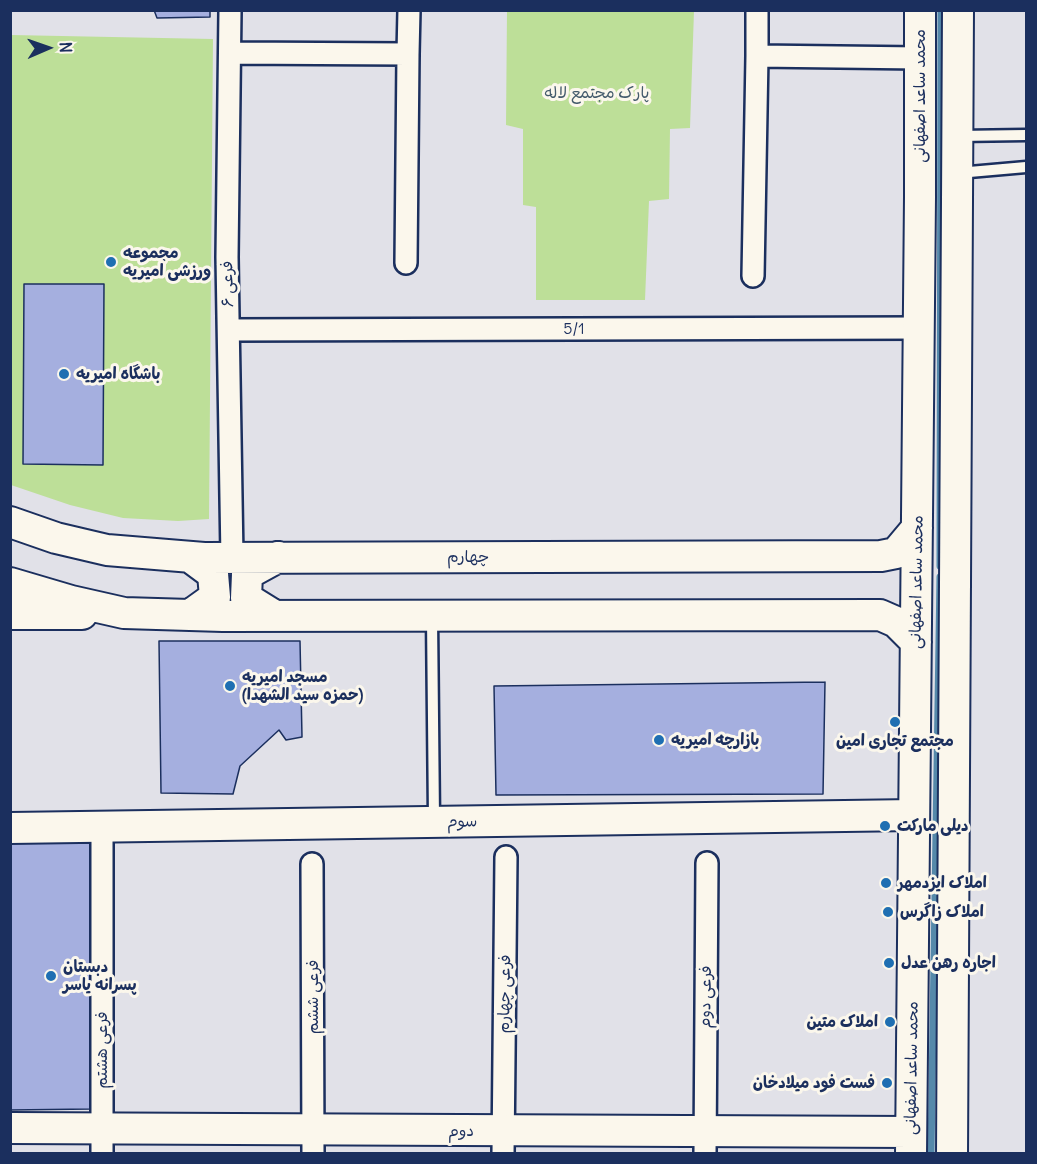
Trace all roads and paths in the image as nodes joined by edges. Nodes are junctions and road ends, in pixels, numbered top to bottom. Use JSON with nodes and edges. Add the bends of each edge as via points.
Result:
{"nodes":[{"id":1,"x":230,"y":10,"type":"edge"},
{"id":2,"x":409,"y":10,"type":"edge"},
{"id":3,"x":757,"y":10,"type":"edge"},
{"id":4,"x":920,"y":10,"type":"edge"},
{"id":5,"x":958,"y":10,"type":"edge"},
{"id":6,"x":230,"y":53,"type":"junction"},
{"id":7,"x":408,"y":54,"type":"junction"},
{"id":8,"x":757,"y":56,"type":"junction"},
{"id":9,"x":920,"y":58,"type":"junction"},
{"id":10,"x":1026,"y":135,"type":"edge"},
{"id":11,"x":958,"y":136,"type":"junction"},
{"id":12,"x":1026,"y":167,"type":"edge"},
{"id":13,"x":958,"y":173,"type":"junction"},
{"id":14,"x":406,"y":263,"type":"dead end"},
{"id":15,"x":753,"y":276,"type":"dead end"},
{"id":16,"x":919,"y":328,"type":"junction"},
{"id":17,"x":229,"y":330,"type":"junction"},
{"id":18,"x":10,"y":522,"type":"edge"},
{"id":19,"x":917,"y":528,"type":"junction"},
{"id":20,"x":190,"y":556,"type":"junction"},
{"id":21,"x":881,"y":556,"type":"junction"},
{"id":22,"x":278,"y":557,"type":"junction"},
{"id":23,"x":232,"y":558,"type":"junction"},
{"id":24,"x":10,"y":583,"type":"edge"},
{"id":25,"x":124,"y":613,"type":"junction"},
{"id":26,"x":10,"y":614,"type":"edge"},
{"id":27,"x":190,"y":615,"type":"junction"},
{"id":28,"x":880,"y":615,"type":"junction"},
{"id":29,"x":275,"y":616,"type":"junction"},
{"id":30,"x":432,"y":616,"type":"junction"},
{"id":31,"x":916,"y":642,"type":"junction"},
{"id":32,"x":914,"y":815,"type":"junction"},
{"id":33,"x":434,"y":822,"type":"junction"},
{"id":34,"x":102,"y":826,"type":"junction"},
{"id":35,"x":10,"y":828,"type":"edge"},
{"id":36,"x":506,"y":857,"type":"dead end"},
{"id":37,"x":707,"y":863,"type":"dead end"},
{"id":38,"x":312,"y":864,"type":"dead end"},
{"id":39,"x":10,"y":1128,"type":"edge"},
{"id":40,"x":102,"y":1142,"type":"edge"},
{"id":41,"x":313,"y":1142,"type":"edge"},
{"id":42,"x":503,"y":1142,"type":"edge"},
{"id":43,"x":705,"y":1143,"type":"edge"},
{"id":44,"x":911,"y":1143,"type":"edge"},
{"id":45,"x":952,"y":1154,"type":"edge"}],
"edges":[{"from":1,"to":6,"type":"street","name":"فرعی ۶"},
{"from":2,"to":7,"type":"street"},
{"from":3,"to":8,"type":"street"},
{"from":4,"to":9,"type":"street","name":"محمد ساعد اصفهانی"},
{"from":5,"to":11,"type":"street"},
{"from":6,"to":7,"type":"street"},
{"from":6,"to":17,"type":"street","name":"فرعی ۶"},
{"from":7,"to":14,"type":"street"},
{"from":8,"to":9,"type":"street"},
{"from":8,"to":15,"type":"street"},
{"from":9,"to":16,"type":"street","name":"محمد ساعد اصفهانی"},
{"from":10,"to":11,"type":"lane"},
{"from":11,"to":13,"type":"street"},
{"from":12,"to":13,"type":"lane"},
{"from":13,"to":45,"type":"street"},
{"from":16,"to":17,"type":"street","name":"5/1"},
{"from":16,"to":19,"type":"street","name":"محمد ساعد اصفهانی"},
{"from":17,"to":23,"type":"street","name":"فرعی ۶"},
{"from":18,"to":20,"type":"street","name":"چهارم","via":[[107,550]]},
{"from":19,"to":21,"type":"street","via":[[896,553]]},
{"from":19,"to":31,"type":"street","name":"محمد ساعد اصفهانی"},
{"from":20,"to":23,"type":"street","name":"چهارم"},
{"from":20,"to":27,"type":"street","via":[[213,574],[214,597]]},
{"from":21,"to":22,"type":"street","name":"چهارم"},
{"from":21,"to":28,"type":"street","via":[[903,585],[901,596]]},
{"from":22,"to":23,"type":"street","name":"چهارم"},
{"from":22,"to":29,"type":"street","via":[[247,574],[246,598]]},
{"from":24,"to":25,"type":"street"},
{"from":25,"to":26,"type":"street"},
{"from":25,"to":27,"type":"street"},
{"from":27,"to":29,"type":"street"},
{"from":28,"to":30,"type":"street"},
{"from":28,"to":31,"type":"street","via":[[896,622]]},
{"from":29,"to":30,"type":"street"},
{"from":30,"to":33,"type":"lane"},
{"from":31,"to":32,"type":"street","name":"محمد ساعد اصفهانی"},
{"from":32,"to":33,"type":"street","name":"سوم"},
{"from":32,"to":44,"type":"street","name":"محمد ساعد اصفهانی"},
{"from":33,"to":34,"type":"street","name":"سوم"},
{"from":34,"to":35,"type":"street","name":"سوم"},
{"from":34,"to":40,"type":"street","name":"فرعی هشتم"},
{"from":36,"to":42,"type":"street","name":"فرعی چهارم"},
{"from":37,"to":43,"type":"street","name":"فرعی دوم"},
{"from":38,"to":41,"type":"street","name":"فرعی ششم"},
{"from":39,"to":40,"type":"street","name":"دوم"},
{"from":40,"to":41,"type":"street","name":"دوم"},
{"from":41,"to":42,"type":"street","name":"دوم"},
{"from":42,"to":43,"type":"street","name":"دوم"},
{"from":43,"to":44,"type":"street","name":"دوم"}]}
